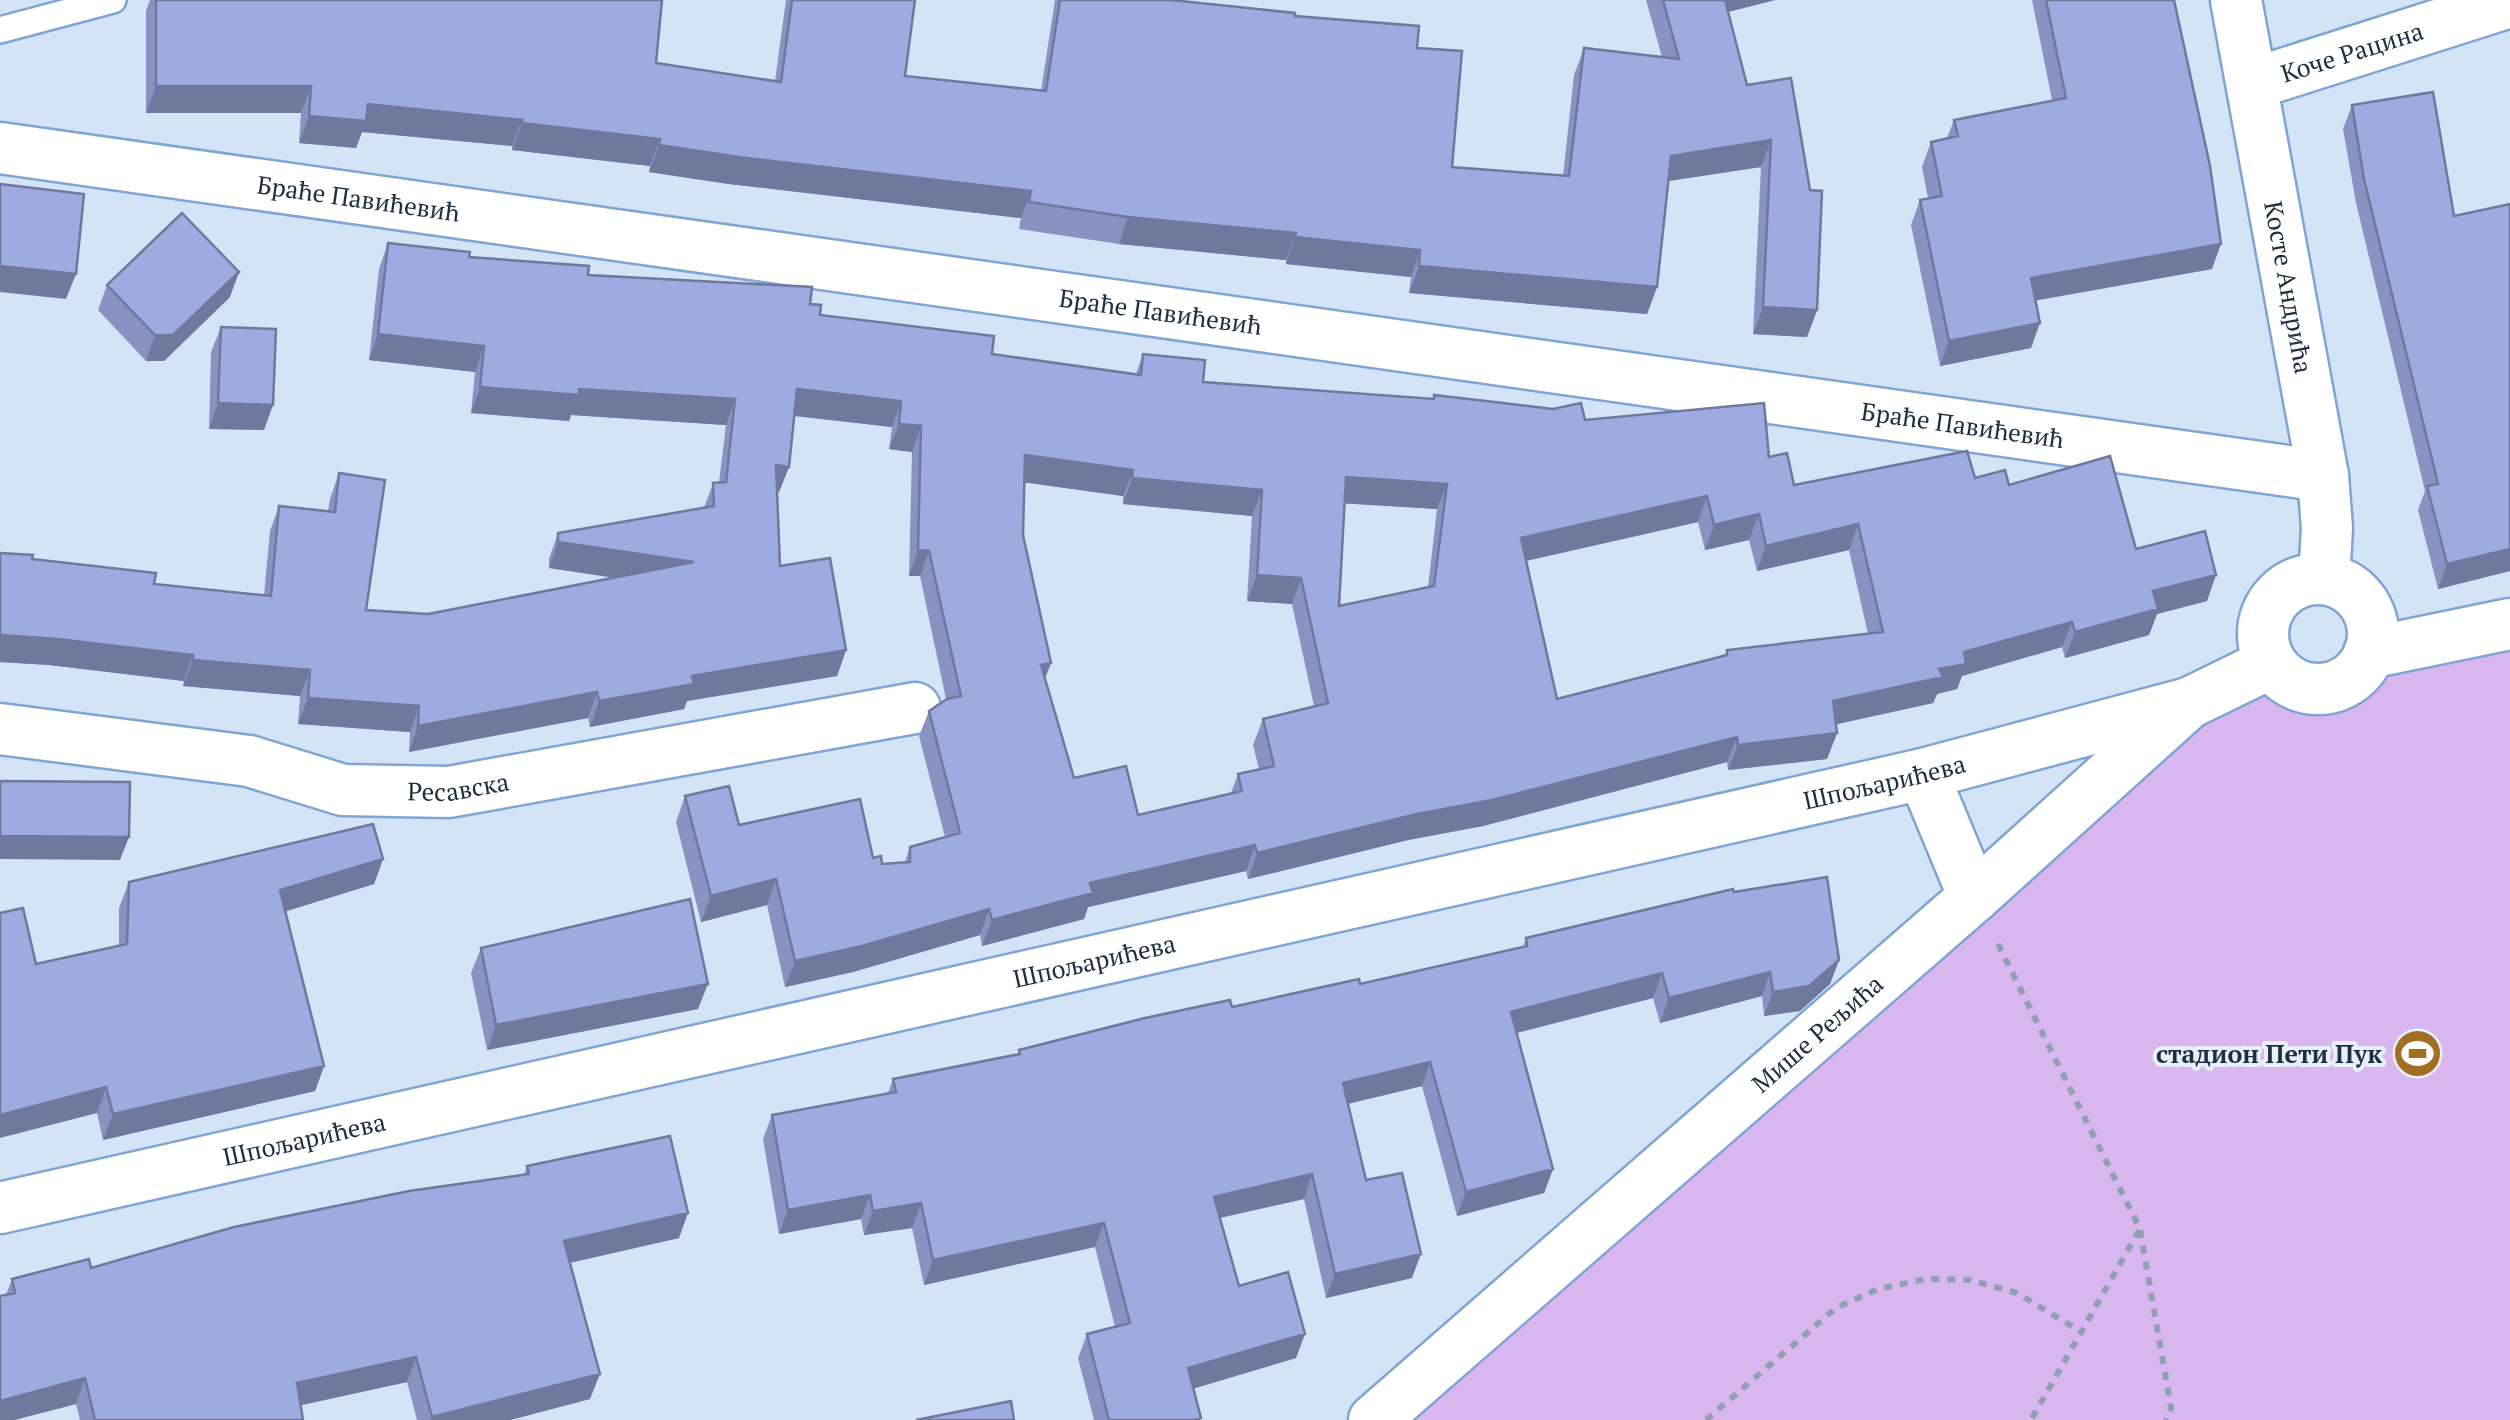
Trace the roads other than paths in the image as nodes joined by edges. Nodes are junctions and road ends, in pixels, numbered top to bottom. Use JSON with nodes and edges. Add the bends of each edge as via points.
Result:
{"nodes":[{"id":1,"x":113,"y":0,"type":"edge"},
{"id":2,"x":2236,"y":0,"type":"edge"},
{"id":3,"x":2510,"y":2,"type":"edge"},
{"id":4,"x":0,"y":30,"type":"edge"},
{"id":5,"x":2252,"y":84,"type":"junction"},
{"id":6,"x":0,"y":148,"type":"edge"},
{"id":7,"x":2323,"y":476,"type":"junction"},
{"id":8,"x":2324,"y":579,"type":"junction"},
{"id":9,"x":2510,"y":624,"type":"edge"},
{"id":10,"x":2369,"y":653,"type":"junction"},
{"id":11,"x":2271,"y":663,"type":"junction"},
{"id":12,"x":2189,"y":703,"type":"junction"},
{"id":13,"x":915,"y":708,"type":"dead end"},
{"id":14,"x":0,"y":728,"type":"edge"},
{"id":15,"x":1923,"y":774,"type":"junction"},
{"id":16,"x":1974,"y":897,"type":"junction"},
{"id":17,"x":0,"y":1208,"type":"edge"},
{"id":18,"x":1374,"y":1420,"type":"edge"}],
"edges":[{"from":1,"to":4,"type":"lane"},
{"from":2,"to":5,"type":"street","name":"Косте Андрића"},
{"from":3,"to":5,"type":"street","name":"Коче Рацина"},
{"from":5,"to":7,"type":"street","name":"Косте Андрића"},
{"from":6,"to":7,"type":"street","name":"Браће Павићевић"},
{"from":7,"to":8,"type":"street","name":"Косте Андрића"},
{"from":8,"to":10,"type":"street","via":[[2354,592],[2365,606]]},
{"from":8,"to":11,"type":"street","via":[[2290,586],[2267,611],[2262,628]]},
{"from":9,"to":10,"type":"street"},
{"from":10,"to":11,"type":"street","via":[[2360,670],[2330,688],[2295,685]]},
{"from":11,"to":12,"type":"street","name":"Мише Рељића"},
{"from":12,"to":15,"type":"street","name":"Шпољарићева"},
{"from":12,"to":16,"type":"street","name":"Мише Рељића"},
{"from":13,"to":14,"type":"street","name":"Ресавска","via":[[450,792],[343,790],[249,761]]},
{"from":15,"to":16,"type":"street"},
{"from":15,"to":17,"type":"street","name":"Шпољарићева"},
{"from":16,"to":18,"type":"street","name":"Мише Рељића"}]}
